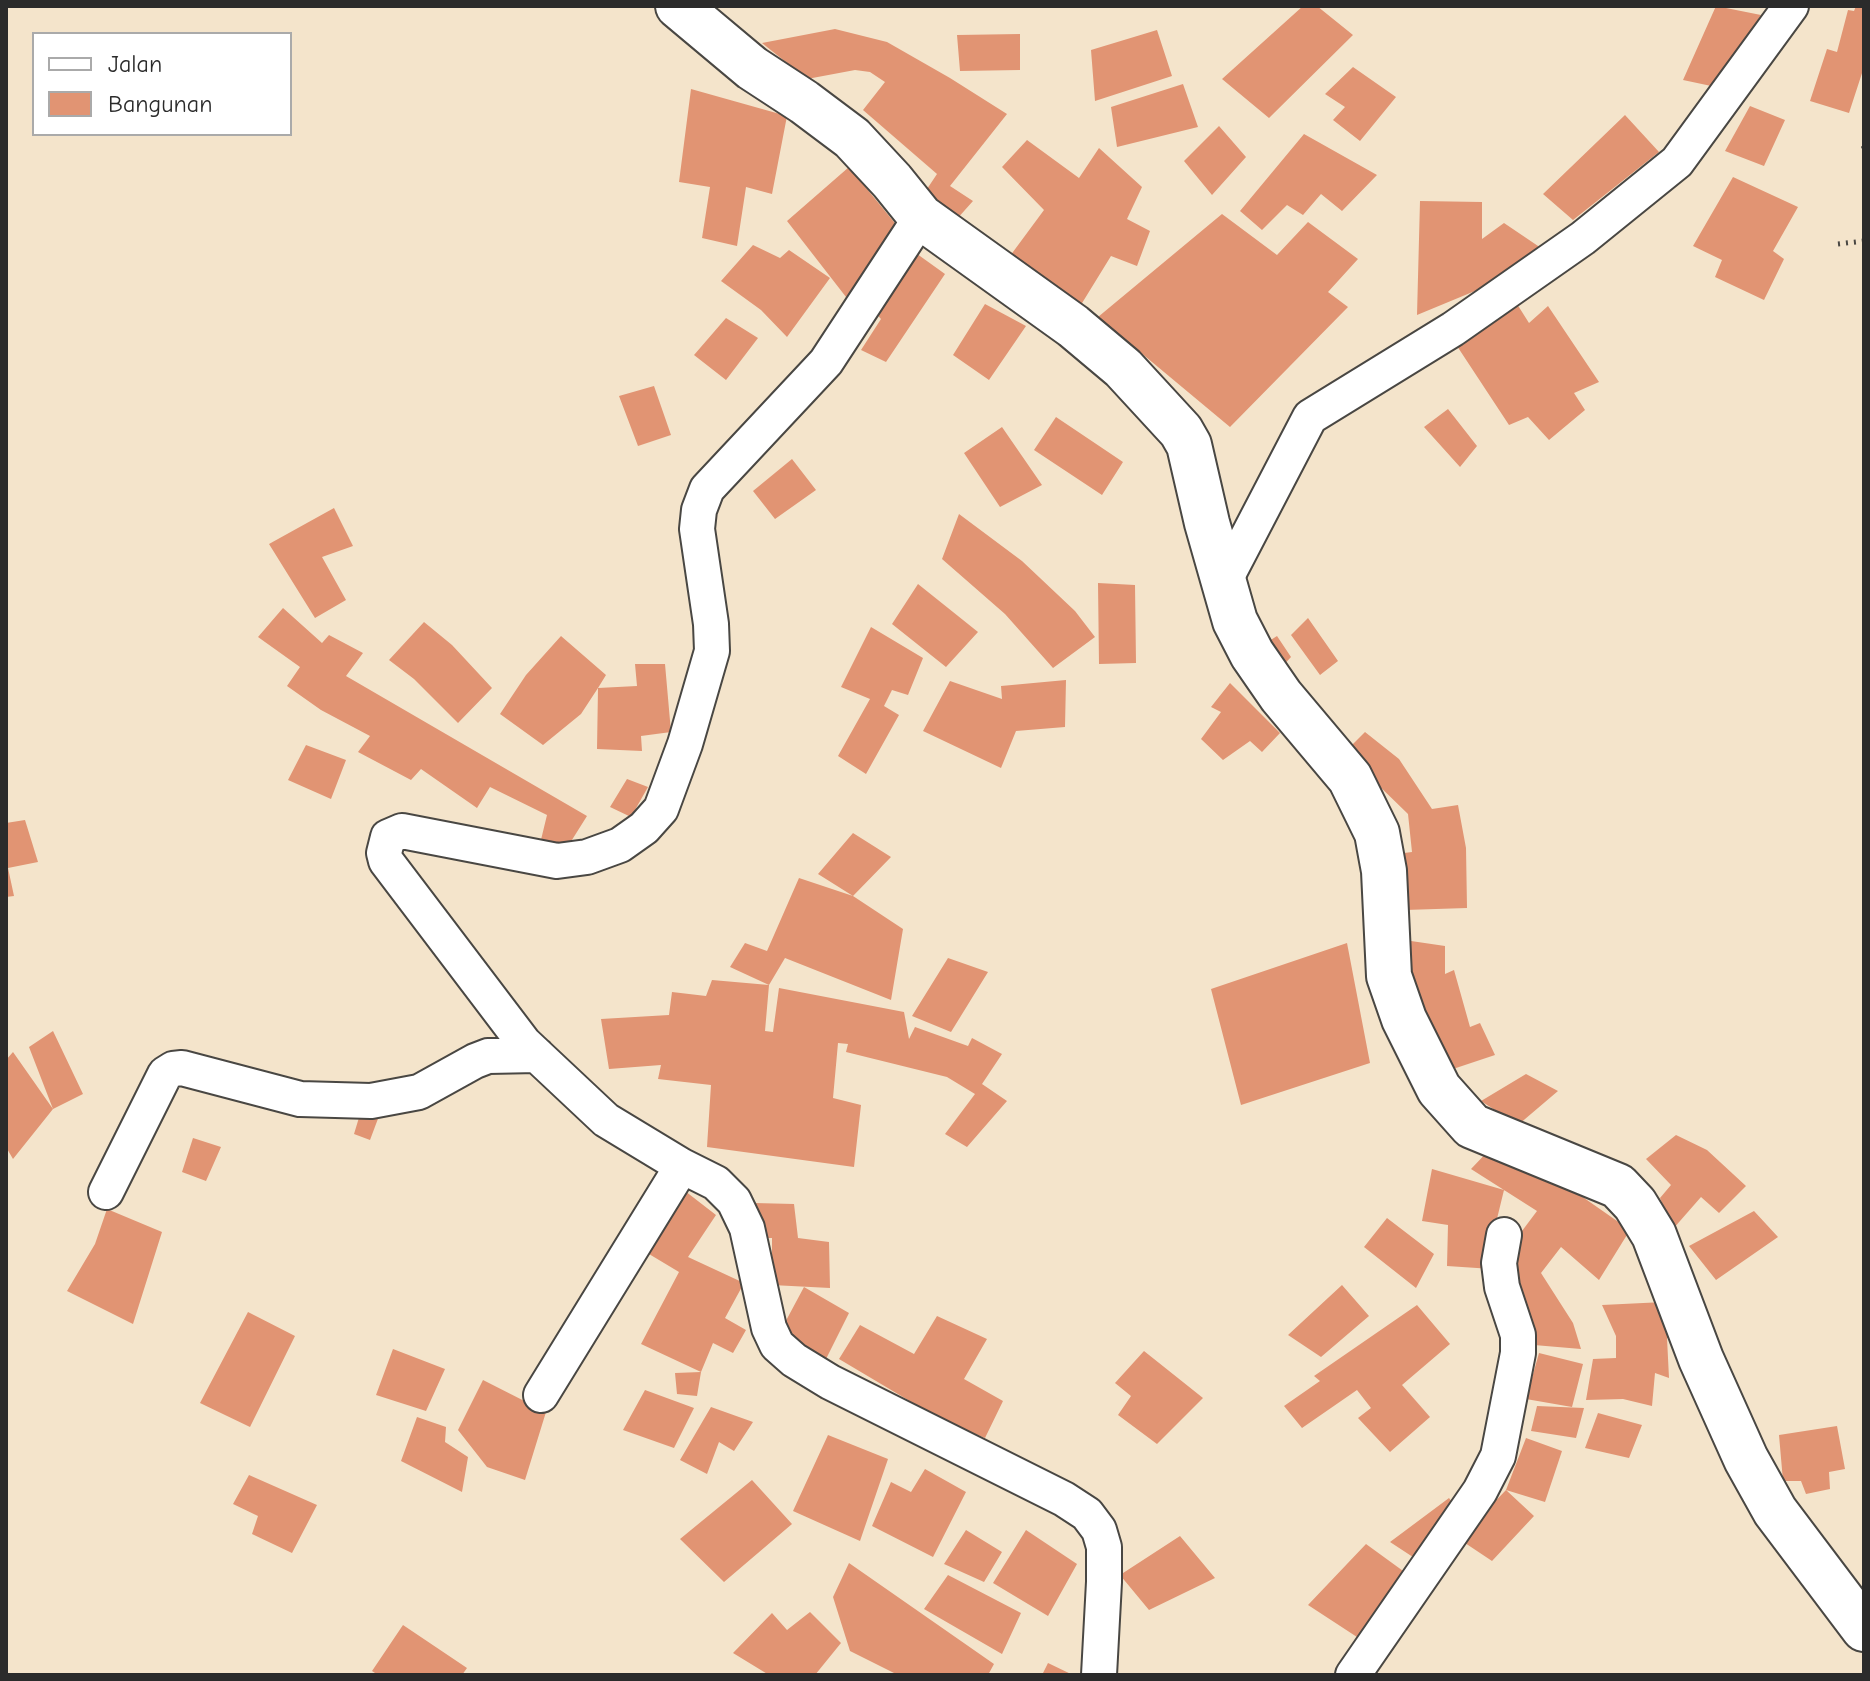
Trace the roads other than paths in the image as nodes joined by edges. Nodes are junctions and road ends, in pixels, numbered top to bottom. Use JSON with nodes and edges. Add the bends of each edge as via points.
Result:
{"nodes":[{"id":1,"x":678,"y":6,"type":"edge"},
{"id":2,"x":1791,"y":6,"type":"edge"},
{"id":3,"x":921,"y":217,"type":"junction"},
{"id":4,"x":1223,"y":584,"type":"junction"},
{"id":5,"x":537,"y":1055,"type":"junction"},
{"id":6,"x":682,"y":1166,"type":"junction"},
{"id":7,"x":106,"y":1192,"type":"dead end"},
{"id":8,"x":1504,"y":1235,"type":"dead end"},
{"id":9,"x":541,"y":1395,"type":"dead end"},
{"id":10,"x":1864,"y":1629,"type":"edge"},
{"id":11,"x":1099,"y":1675,"type":"edge"},
{"id":12,"x":1353,"y":1675,"type":"edge"}],
"edges":[{"from":1,"to":3,"type":"main road","via":[[752,68],[852,138]]},
{"from":2,"to":4,"type":"street","via":[[1677,162],[1583,238],[1453,329],[1310,417]]},
{"from":3,"to":4,"type":"main road","via":[[1073,326],[1166,412],[1189,445]]},
{"from":3,"to":5,"type":"street","via":[[826,362],[707,489],[697,529],[712,651],[661,809],[620,845],[557,861],[402,831],[388,837],[386,861]]},
{"from":4,"to":10,"type":"main road","via":[[1252,654],[1350,778],[1377,833],[1389,976],[1439,1089],[1472,1126],[1618,1186],[1635,1204],[1654,1235],[1746,1459],[1775,1511]]},
{"from":5,"to":6,"type":"street","via":[[606,1120]]},
{"from":5,"to":7,"type":"street","via":[[488,1056],[419,1092],[371,1101],[300,1099],[173,1069],[165,1074]]},
{"from":6,"to":9,"type":"street"},
{"from":6,"to":11,"type":"street","via":[[716,1183],[734,1201],[747,1228],[769,1328],[777,1345],[794,1360],[1087,1514],[1104,1547]]},
{"from":8,"to":12,"type":"street","via":[[1499,1263],[1518,1353],[1498,1456],[1480,1491]]}]}
